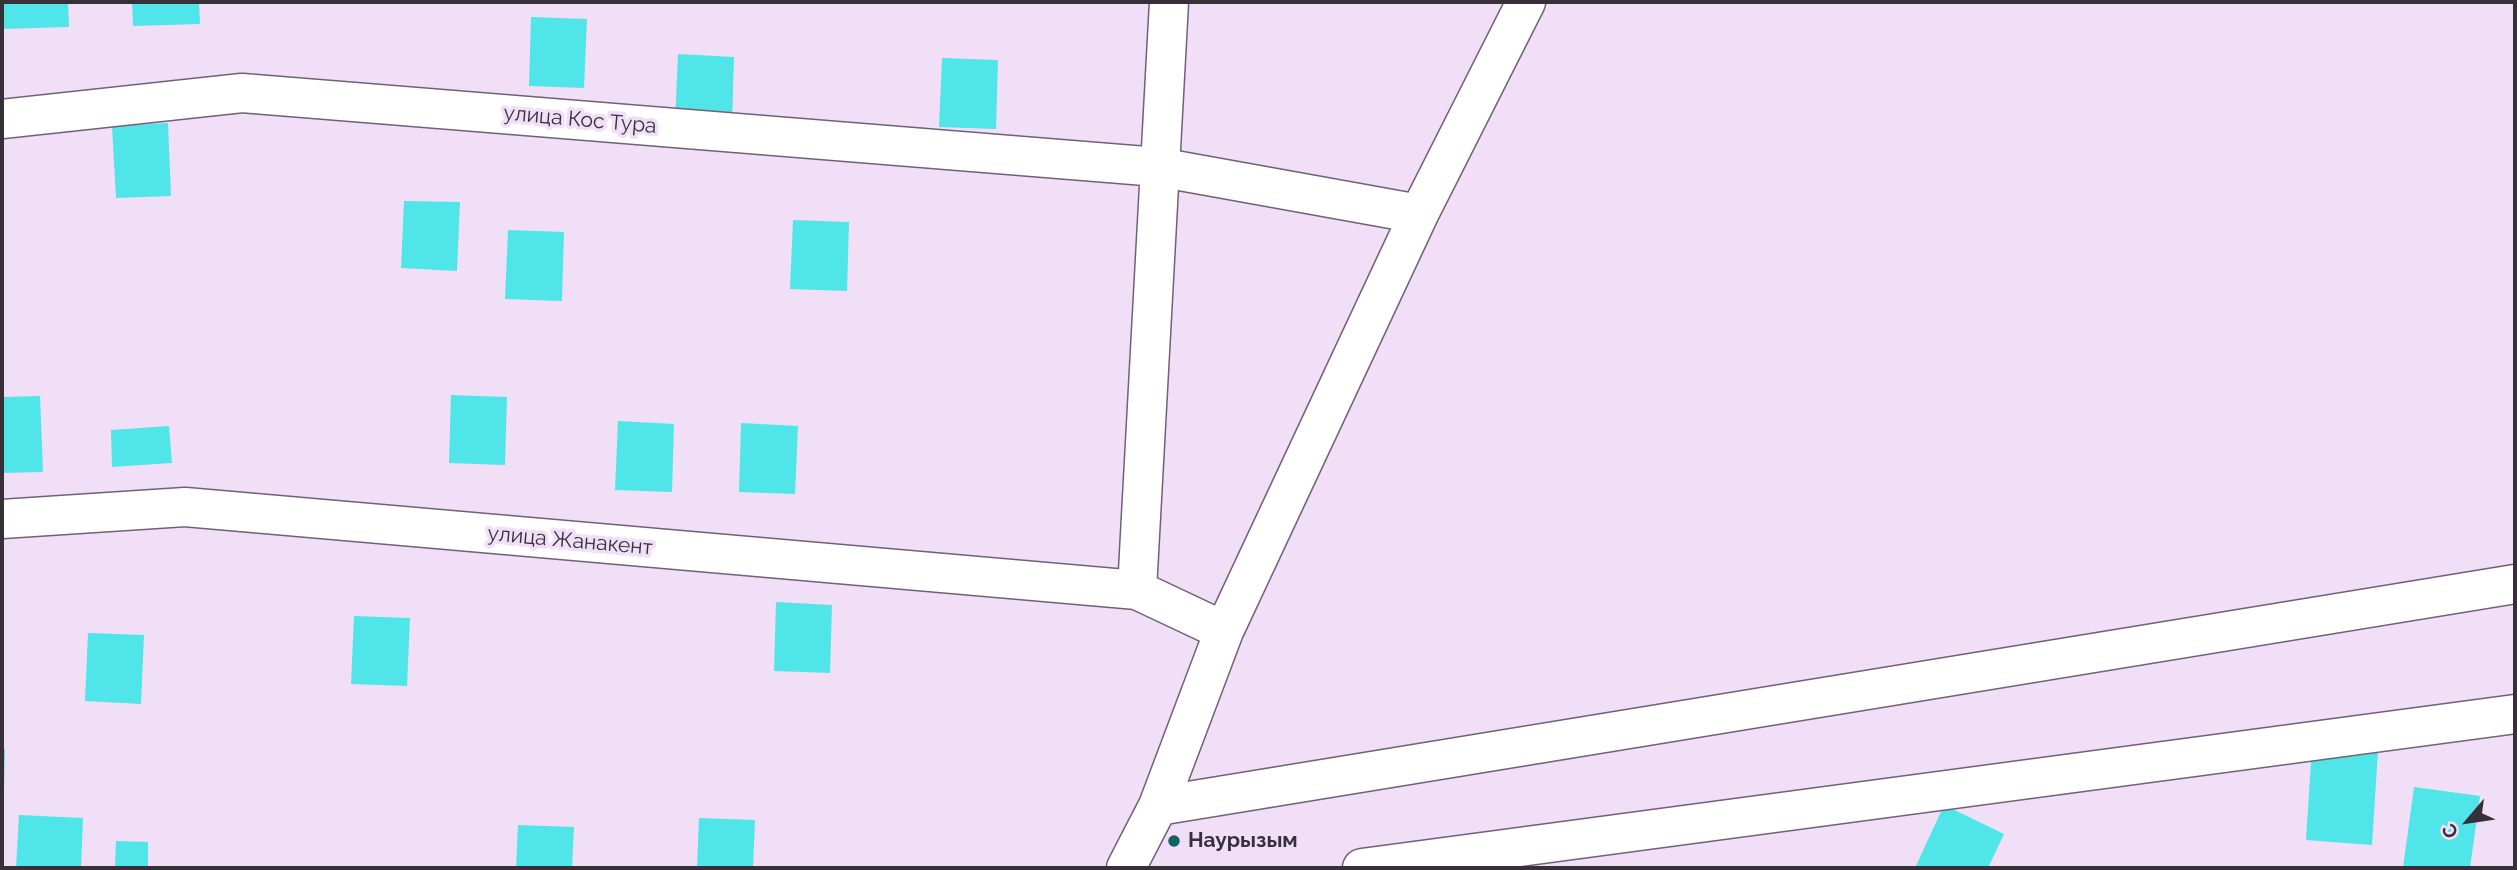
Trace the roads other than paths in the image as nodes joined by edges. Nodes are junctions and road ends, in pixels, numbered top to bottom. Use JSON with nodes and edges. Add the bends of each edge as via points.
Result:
{"nodes":[{"id":1,"x":1169,"y":2,"type":"edge"},
{"id":2,"x":1526,"y":2,"type":"edge"},
{"id":3,"x":2,"y":119,"type":"edge"},
{"id":4,"x":1158,"y":167,"type":"junction"},
{"id":5,"x":1419,"y":214,"type":"junction"},
{"id":6,"x":2,"y":519,"type":"edge"},
{"id":7,"x":2515,"y":584,"type":"edge"},
{"id":8,"x":1137,"y":590,"type":"junction"},
{"id":9,"x":1224,"y":631,"type":"junction"},
{"id":10,"x":2515,"y":714,"type":"edge"},
{"id":11,"x":1158,"y":806,"type":"junction"},
{"id":12,"x":1126,"y":868,"type":"edge"},
{"id":13,"x":1362,"y":868,"type":"edge"}],
"edges":[{"from":1,"to":4,"type":"street"},
{"from":2,"to":5,"type":"street"},
{"from":3,"to":4,"type":"street","name":"улица Кос Тура","via":[[242,93]]},
{"from":4,"to":5,"type":"street","name":"улица Кос Тура"},
{"from":4,"to":8,"type":"street"},
{"from":5,"to":9,"type":"street"},
{"from":6,"to":8,"type":"street","name":"улица Жанакент","via":[[185,507]]},
{"from":7,"to":11,"type":"street"},
{"from":8,"to":9,"type":"street"},
{"from":9,"to":11,"type":"street"},
{"from":10,"to":13,"type":"street"},
{"from":11,"to":12,"type":"street"}]}
